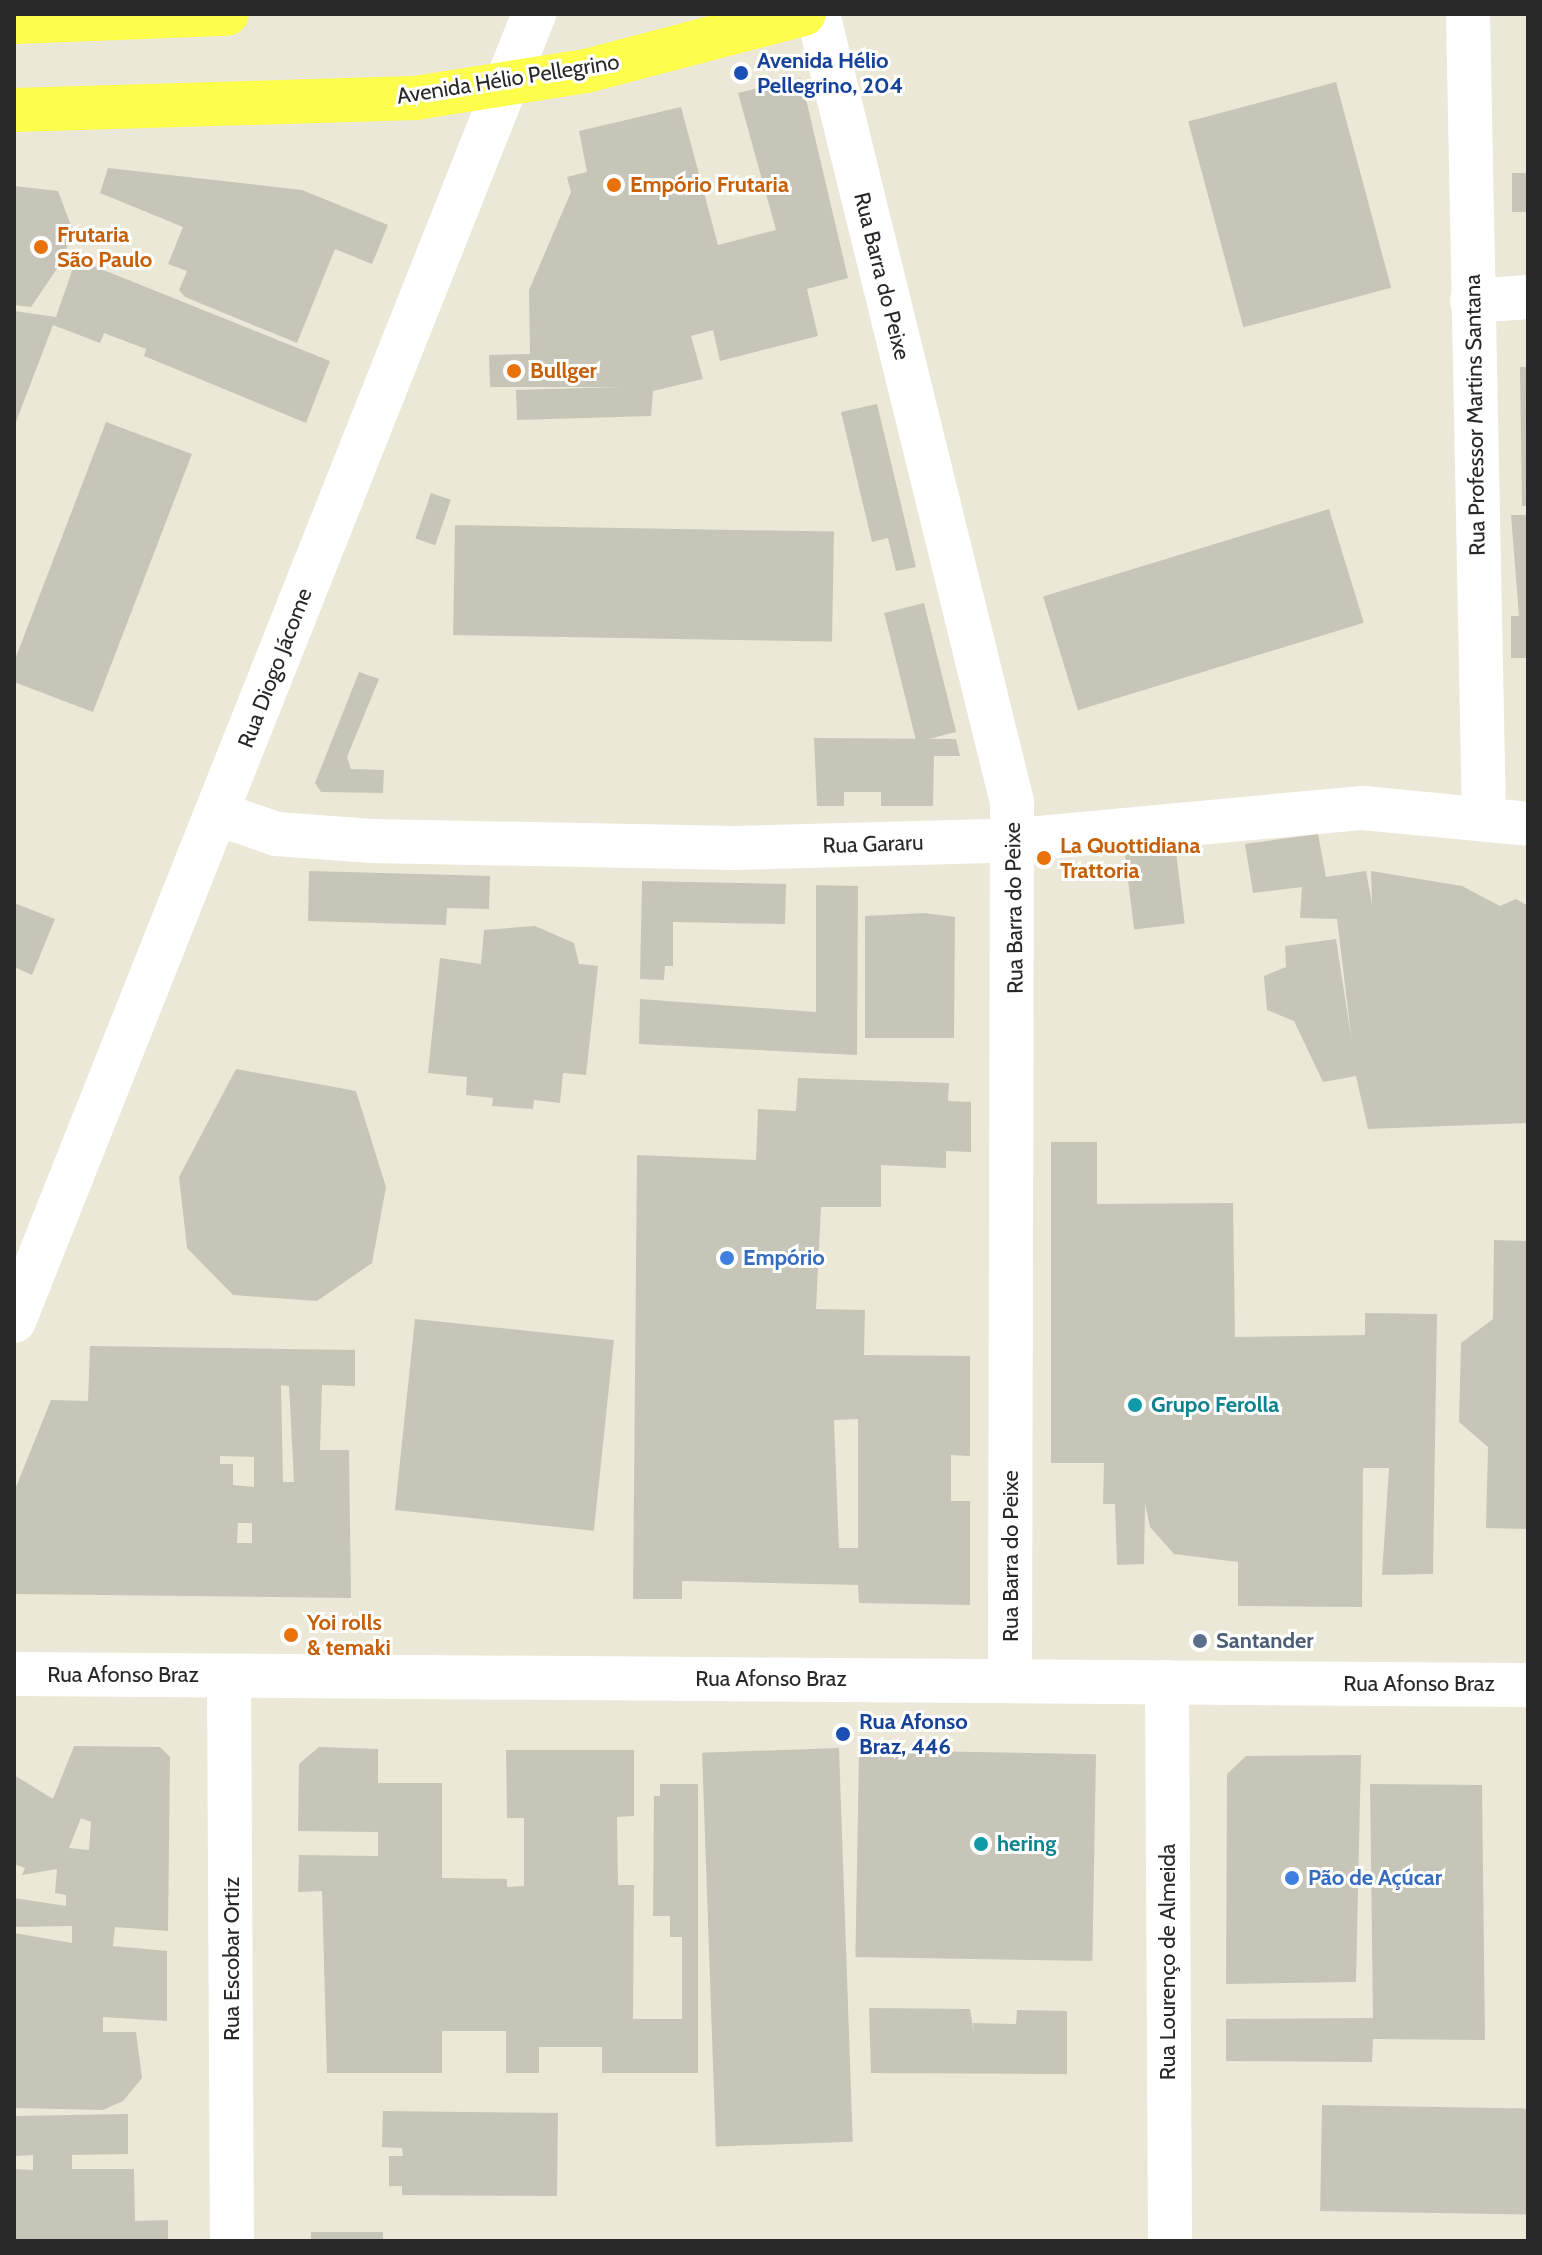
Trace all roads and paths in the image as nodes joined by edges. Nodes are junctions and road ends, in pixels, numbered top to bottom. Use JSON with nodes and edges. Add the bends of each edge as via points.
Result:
{"nodes":[{"id":1,"x":227,"y":14,"type":"edge"},
{"id":2,"x":534,"y":14,"type":"edge"},
{"id":3,"x":804,"y":14,"type":"edge"},
{"id":4,"x":818,"y":14,"type":"edge"},
{"id":5,"x":1468,"y":14,"type":"edge"},
{"id":6,"x":14,"y":22,"type":"edge"},
{"id":7,"x":502,"y":84,"type":"junction"},
{"id":8,"x":14,"y":110,"type":"edge"},
{"id":9,"x":1528,"y":297,"type":"edge"},
{"id":10,"x":1472,"y":301,"type":"junction"},
{"id":11,"x":219,"y":814,"type":"junction"},
{"id":12,"x":1484,"y":816,"type":"junction"},
{"id":13,"x":1528,"y":824,"type":"edge"},
{"id":14,"x":1016,"y":840,"type":"junction"},
{"id":15,"x":14,"y":1321,"type":"edge"},
{"id":16,"x":14,"y":1674,"type":"edge"},
{"id":17,"x":229,"y":1676,"type":"junction"},
{"id":18,"x":1010,"y":1681,"type":"junction"},
{"id":19,"x":1167,"y":1682,"type":"junction"},
{"id":20,"x":1528,"y":1685,"type":"edge"},
{"id":21,"x":232,"y":2241,"type":"edge"},
{"id":22,"x":1170,"y":2241,"type":"edge"}],
"edges":[{"from":1,"to":6,"type":"main road"},
{"from":2,"to":7,"type":"street","name":"Rua Diogo Jácome"},
{"from":3,"to":7,"type":"main road","name":"Avenida Hélio Pellegrino","via":[[586,71]]},
{"from":4,"to":14,"type":"street","name":"Rua Barra do Peixe"},
{"from":5,"to":10,"type":"street","name":"Rua Professor Martins Santana"},
{"from":7,"to":8,"type":"main road","name":"Avenida Hélio Pellegrino","via":[[415,98]]},
{"from":7,"to":11,"type":"street","name":"Rua Diogo Jácome"},
{"from":9,"to":10,"type":"street"},
{"from":10,"to":12,"type":"street","name":"Rua Professor Martins Santana"},
{"from":11,"to":14,"type":"street","name":"Rua Gararu","via":[[276,834],[372,841],[735,848]]},
{"from":11,"to":15,"type":"street","name":"Rua Diogo Jácome"},
{"from":12,"to":13,"type":"street","name":"Rua Gararu"},
{"from":12,"to":14,"type":"street","name":"Rua Gararu","via":[[1363,808]]},
{"from":14,"to":18,"type":"street","name":"Rua Barra do Peixe"},
{"from":16,"to":17,"type":"street","name":"Rua Afonso Braz"},
{"from":17,"to":18,"type":"street","name":"Rua Afonso Braz"},
{"from":17,"to":21,"type":"street","name":"Rua Escobar Ortiz"},
{"from":18,"to":19,"type":"street","name":"Rua Afonso Braz"},
{"from":19,"to":20,"type":"street","name":"Rua Afonso Braz"},
{"from":19,"to":22,"type":"street","name":"Rua Lourenço de Almeida"}]}
